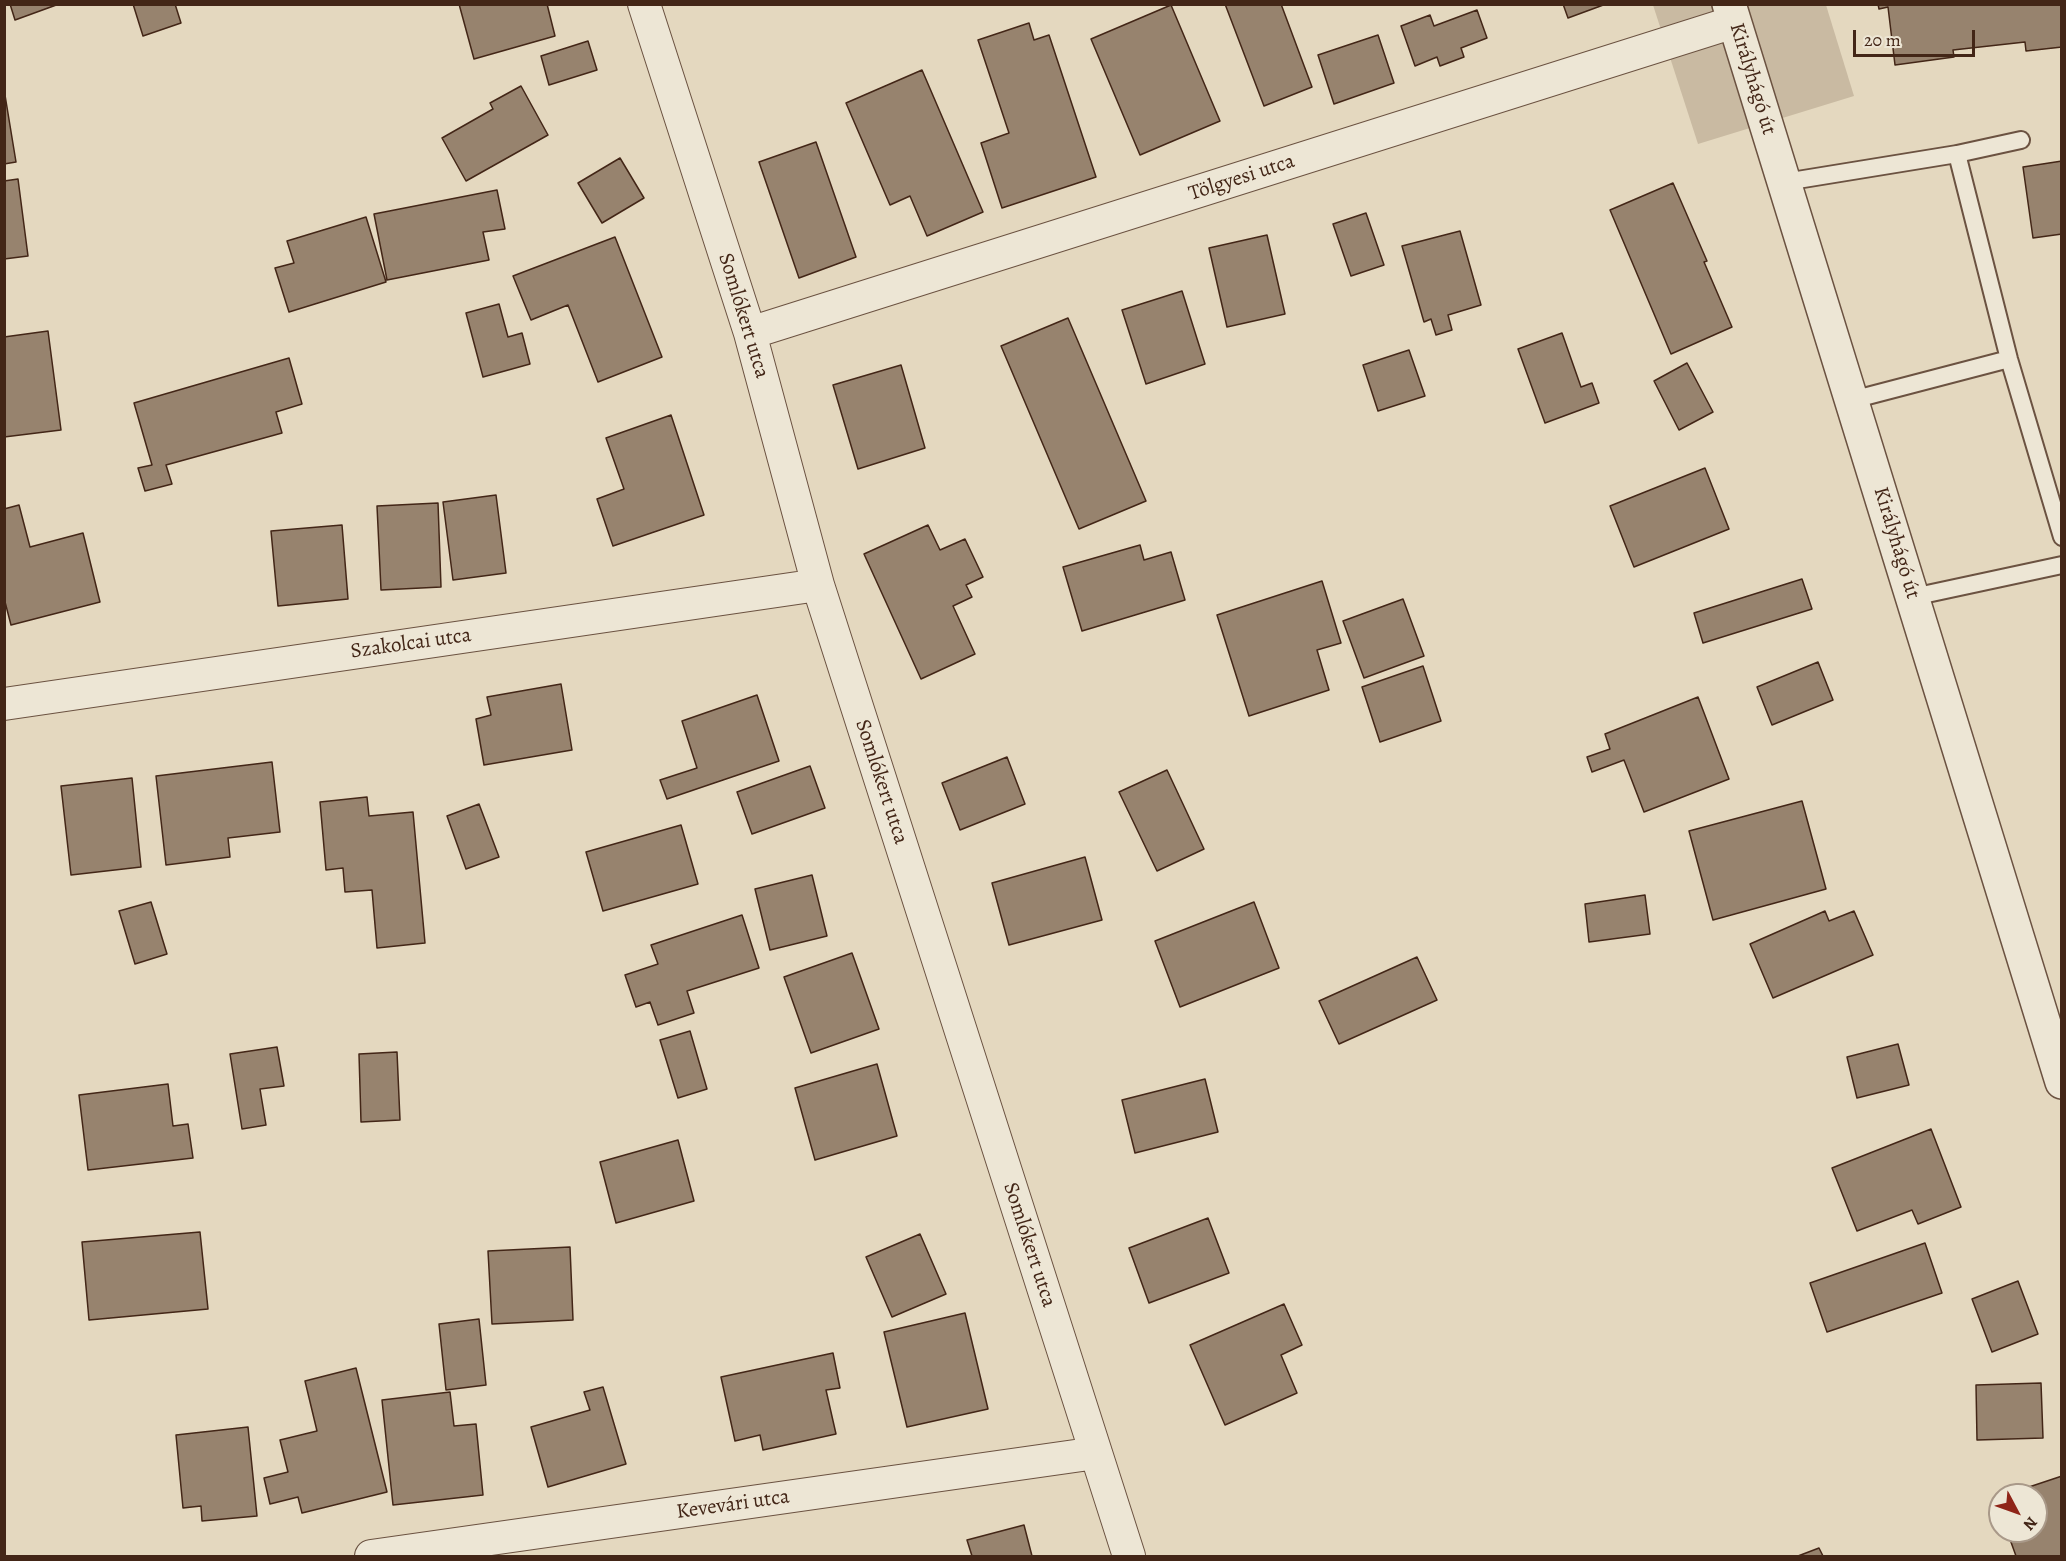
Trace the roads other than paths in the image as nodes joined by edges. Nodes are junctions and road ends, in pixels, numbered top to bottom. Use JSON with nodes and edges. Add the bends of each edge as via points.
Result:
{"nodes":[{"id":1,"x":644,"y":4,"type":"edge"},
{"id":2,"x":1732,"y":13,"type":"edge"},
{"id":3,"x":2021,"y":140,"type":"dead end"},
{"id":4,"x":1957,"y":154,"type":"junction"},
{"id":5,"x":1785,"y":182,"type":"junction"},
{"id":6,"x":750,"y":333,"type":"junction"},
{"id":7,"x":2009,"y":359,"type":"junction"},
{"id":8,"x":1852,"y":400,"type":"junction"},
{"id":9,"x":2061,"y":537,"type":"edge"},
{"id":10,"x":2061,"y":565,"type":"edge"},
{"id":11,"x":818,"y":585,"type":"junction"},
{"id":12,"x":1913,"y":597,"type":"junction"},
{"id":13,"x":4,"y":704,"type":"edge"},
{"id":14,"x":2061,"y":1082,"type":"edge"},
{"id":15,"x":1096,"y":1453,"type":"junction"},
{"id":16,"x":370,"y":1557,"type":"edge"},
{"id":17,"x":1130,"y":1557,"type":"edge"}],
"edges":[{"from":1,"to":6,"type":"street","name":"Somlókert utca"},
{"from":2,"to":5,"type":"street","name":"Királyhágó út"},
{"from":2,"to":6,"type":"street","name":"Tölgyesi utca"},
{"from":3,"to":4,"type":"lane"},
{"from":4,"to":5,"type":"lane"},
{"from":4,"to":7,"type":"lane"},
{"from":5,"to":8,"type":"street","name":"Királyhágó út"},
{"from":6,"to":11,"type":"street","name":"Somlókert utca"},
{"from":7,"to":8,"type":"lane"},
{"from":7,"to":9,"type":"lane"},
{"from":8,"to":12,"type":"street","name":"Királyhágó út"},
{"from":10,"to":12,"type":"lane"},
{"from":11,"to":13,"type":"street","name":"Szakolcai utca"},
{"from":11,"to":15,"type":"street","name":"Somlókert utca"},
{"from":12,"to":14,"type":"street","name":"Királyhágó út"},
{"from":15,"to":16,"type":"street","name":"Kevevári utca"},
{"from":15,"to":17,"type":"street","name":"Somlókert utca"}]}
